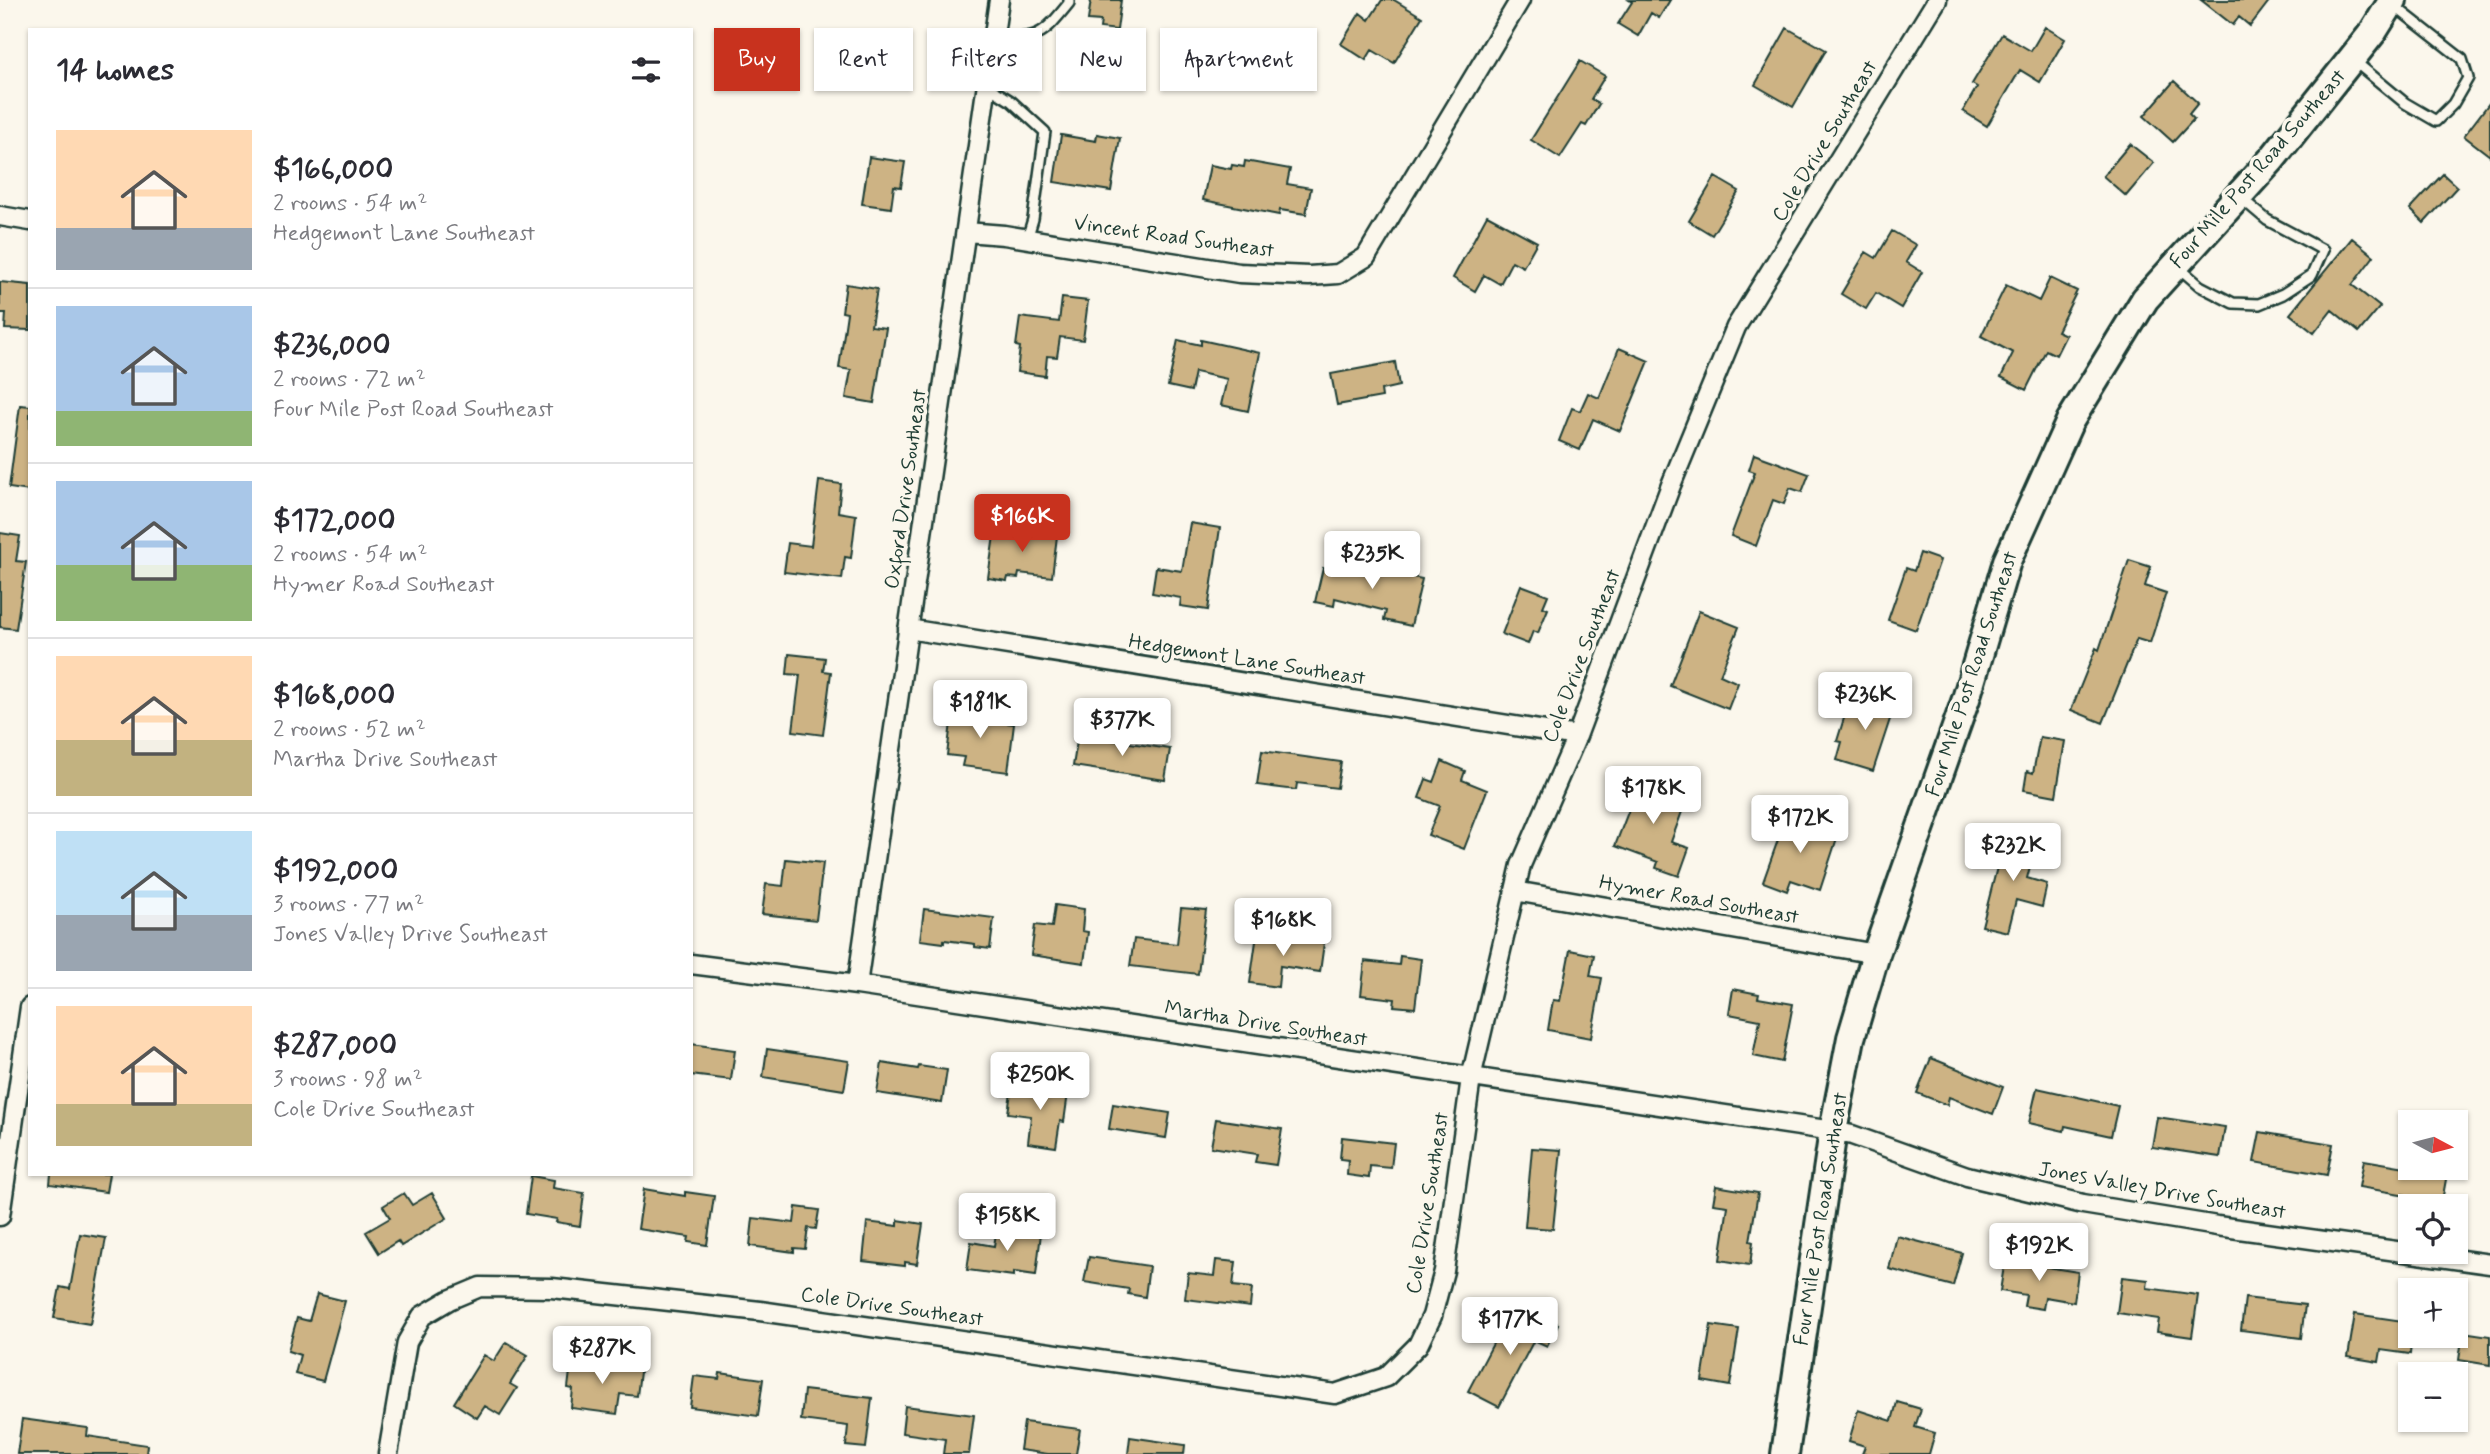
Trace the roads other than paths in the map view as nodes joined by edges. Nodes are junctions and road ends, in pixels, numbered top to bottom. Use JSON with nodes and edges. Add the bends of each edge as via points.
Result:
{"nodes":[{"id":1,"x":999,"y":0,"type":"edge"},
{"id":2,"x":1069,"y":0,"type":"edge"},
{"id":3,"x":1520,"y":0,"type":"edge"},
{"id":4,"x":1937,"y":0,"type":"edge"},
{"id":5,"x":2392,"y":2,"type":"edge"},
{"id":6,"x":995,"y":28,"type":"edge"},
{"id":7,"x":1042,"y":31,"type":"edge"},
{"id":8,"x":2352,"y":59,"type":"junction"},
{"id":9,"x":986,"y":91,"type":"edge"},
{"id":10,"x":995,"y":91,"type":"edge"},
{"id":11,"x":2239,"y":197,"type":"junction"},
{"id":12,"x":0,"y":216,"type":"edge"},
{"id":13,"x":28,"y":221,"type":"edge"},
{"id":14,"x":966,"y":232,"type":"junction"},
{"id":15,"x":1027,"y":239,"type":"junction"},
{"id":16,"x":2175,"y":265,"type":"junction"},
{"id":17,"x":908,"y":629,"type":"junction"},
{"id":18,"x":1577,"y":736,"type":"junction"},
{"id":19,"x":1515,"y":891,"type":"junction"},
{"id":20,"x":1876,"y":954,"type":"junction"},
{"id":21,"x":693,"y":964,"type":"edge"},
{"id":22,"x":857,"y":985,"type":"junction"},
{"id":23,"x":28,"y":1021,"type":"edge"},
{"id":24,"x":1471,"y":1078,"type":"junction"},
{"id":25,"x":1833,"y":1132,"type":"junction"},
{"id":26,"x":0,"y":1216,"type":"edge"},
{"id":27,"x":2490,"y":1264,"type":"edge"},
{"id":28,"x":388,"y":1454,"type":"edge"},
{"id":29,"x":1785,"y":1454,"type":"edge"}],
"edges":[{"from":1,"to":6,"type":"street","name":"Oxford Drive Southeast"},
{"from":2,"to":7,"type":"lane"},
{"from":3,"to":15,"type":"street","name":"Vincent Road Southeast","via":[[1366,257],[1338,274],[1239,273]]},
{"from":4,"to":18,"type":"street","name":"Cole Drive Southeast","via":[[1736,327]]},
{"from":5,"to":8,"type":"main road","name":"Four Mile Post Road Southeast"},
{"from":5,"to":8,"type":"lane","via":[[2462,59],[2468,78],[2452,104],[2436,121],[2404,103]]},
{"from":8,"to":11,"type":"main road","name":"Four Mile Post Road Southeast"},
{"from":9,"to":14,"type":"street","name":"Oxford Drive Southeast"},
{"from":10,"to":15,"type":"lane","via":[[1045,132]]},
{"from":11,"to":16,"type":"main road","name":"Four Mile Post Road Southeast"},
{"from":11,"to":16,"type":"lane","via":[[2267,220],[2323,250],[2312,275],[2259,304],[2233,303],[2200,286]]},
{"from":12,"to":13,"type":"street"},
{"from":14,"to":15,"type":"street","name":"Vincent Road Southeast"},
{"from":14,"to":17,"type":"street","name":"Oxford Drive Southeast"},
{"from":16,"to":20,"type":"main road","name":"Four Mile Post Road Southeast","via":[[2145,299],[2070,421],[2007,561],[1966,699]]},
{"from":17,"to":18,"type":"street","name":"Hedgemont Lane Southeast"},
{"from":17,"to":22,"type":"street","name":"Oxford Drive Southeast"},
{"from":18,"to":19,"type":"street","name":"Cole Drive Southeast","via":[[1521,865]]},
{"from":19,"to":20,"type":"street","name":"Hymer Road Southeast"},
{"from":19,"to":24,"type":"street","name":"Cole Drive Southeast"},
{"from":20,"to":25,"type":"main road","name":"Four Mile Post Road Southeast","via":[[1851,1038]]},
{"from":21,"to":22,"type":"street","name":"Martha Drive Southeast"},
{"from":22,"to":24,"type":"street","name":"Martha Drive Southeast"},
{"from":23,"to":26,"type":"street"},
{"from":24,"to":25,"type":"street","name":"Martha Drive Southeast"},
{"from":24,"to":28,"type":"street","name":"Cole Drive Southeast","via":[[1444,1271],[1432,1316],[1419,1345],[1386,1377],[1335,1394],[760,1311],[552,1288],[481,1287],[422,1316],[407,1342]]},
{"from":25,"to":27,"type":"street","name":"Jones Valley Drive Southeast","via":[[1967,1176],[2083,1204]]},
{"from":25,"to":29,"type":"main road","name":"Four Mile Post Road Southeast"}]}
